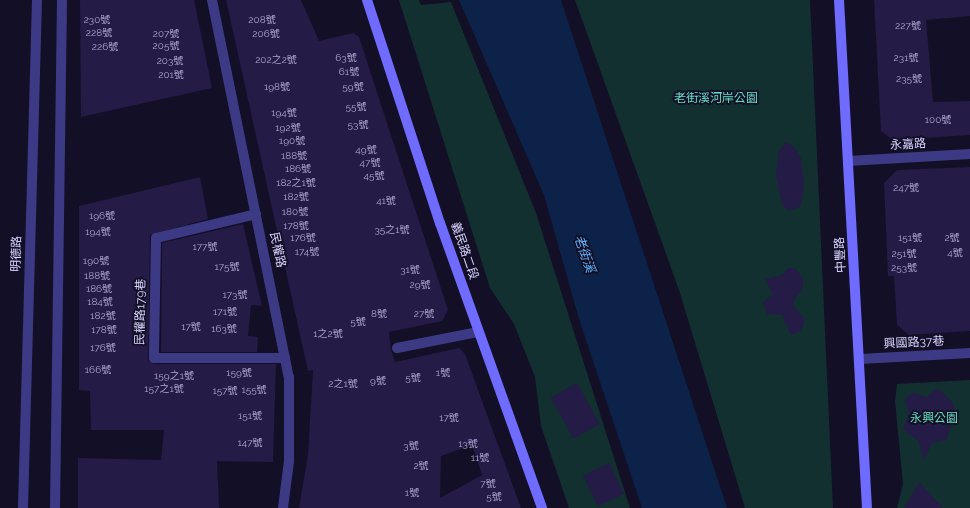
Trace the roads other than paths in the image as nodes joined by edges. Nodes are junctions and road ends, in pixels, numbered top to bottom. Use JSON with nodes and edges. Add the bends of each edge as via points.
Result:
{"nodes":[{"id":1,"x":37,"y":0,"type":"edge"},
{"id":2,"x":62,"y":0,"type":"edge"},
{"id":3,"x":212,"y":0,"type":"edge"},
{"id":4,"x":367,"y":0,"type":"edge"},
{"id":5,"x":839,"y":0,"type":"edge"},
{"id":6,"x":970,"y":154,"type":"edge"},
{"id":7,"x":848,"y":161,"type":"junction"},
{"id":8,"x":256,"y":214,"type":"junction"},
{"id":9,"x":478,"y":332,"type":"junction"},
{"id":10,"x":398,"y":348,"type":"dead end"},
{"id":11,"x":970,"y":353,"type":"edge"},
{"id":12,"x":286,"y":358,"type":"junction"},
{"id":13,"x":860,"y":359,"type":"junction"},
{"id":14,"x":23,"y":508,"type":"edge"},
{"id":15,"x":55,"y":508,"type":"edge"},
{"id":16,"x":283,"y":508,"type":"edge"},
{"id":17,"x":542,"y":508,"type":"edge"},
{"id":18,"x":866,"y":508,"type":"edge"}],
"edges":[{"from":1,"to":14,"type":"street","name":"明德路"},
{"from":2,"to":15,"type":"street"},
{"from":3,"to":8,"type":"street","name":"民權路"},
{"from":4,"to":9,"type":"street","name":"義民路二段"},
{"from":5,"to":7,"type":"street","name":"中豐路"},
{"from":6,"to":7,"type":"street","name":"永嘉路"},
{"from":7,"to":13,"type":"street","name":"中豐路"},
{"from":8,"to":12,"type":"street","name":"民權路"},
{"from":8,"to":12,"type":"street","name":"民權路179巷","via":[[156,238],[154,358]]},
{"from":9,"to":10,"type":"street"},
{"from":9,"to":17,"type":"street","name":"義民路二段"},
{"from":11,"to":13,"type":"street","name":"興國路37巷"},
{"from":12,"to":16,"type":"street","name":"民權路","via":[[289,376],[289,461]]},
{"from":13,"to":18,"type":"street","name":"中豐路"}]}
